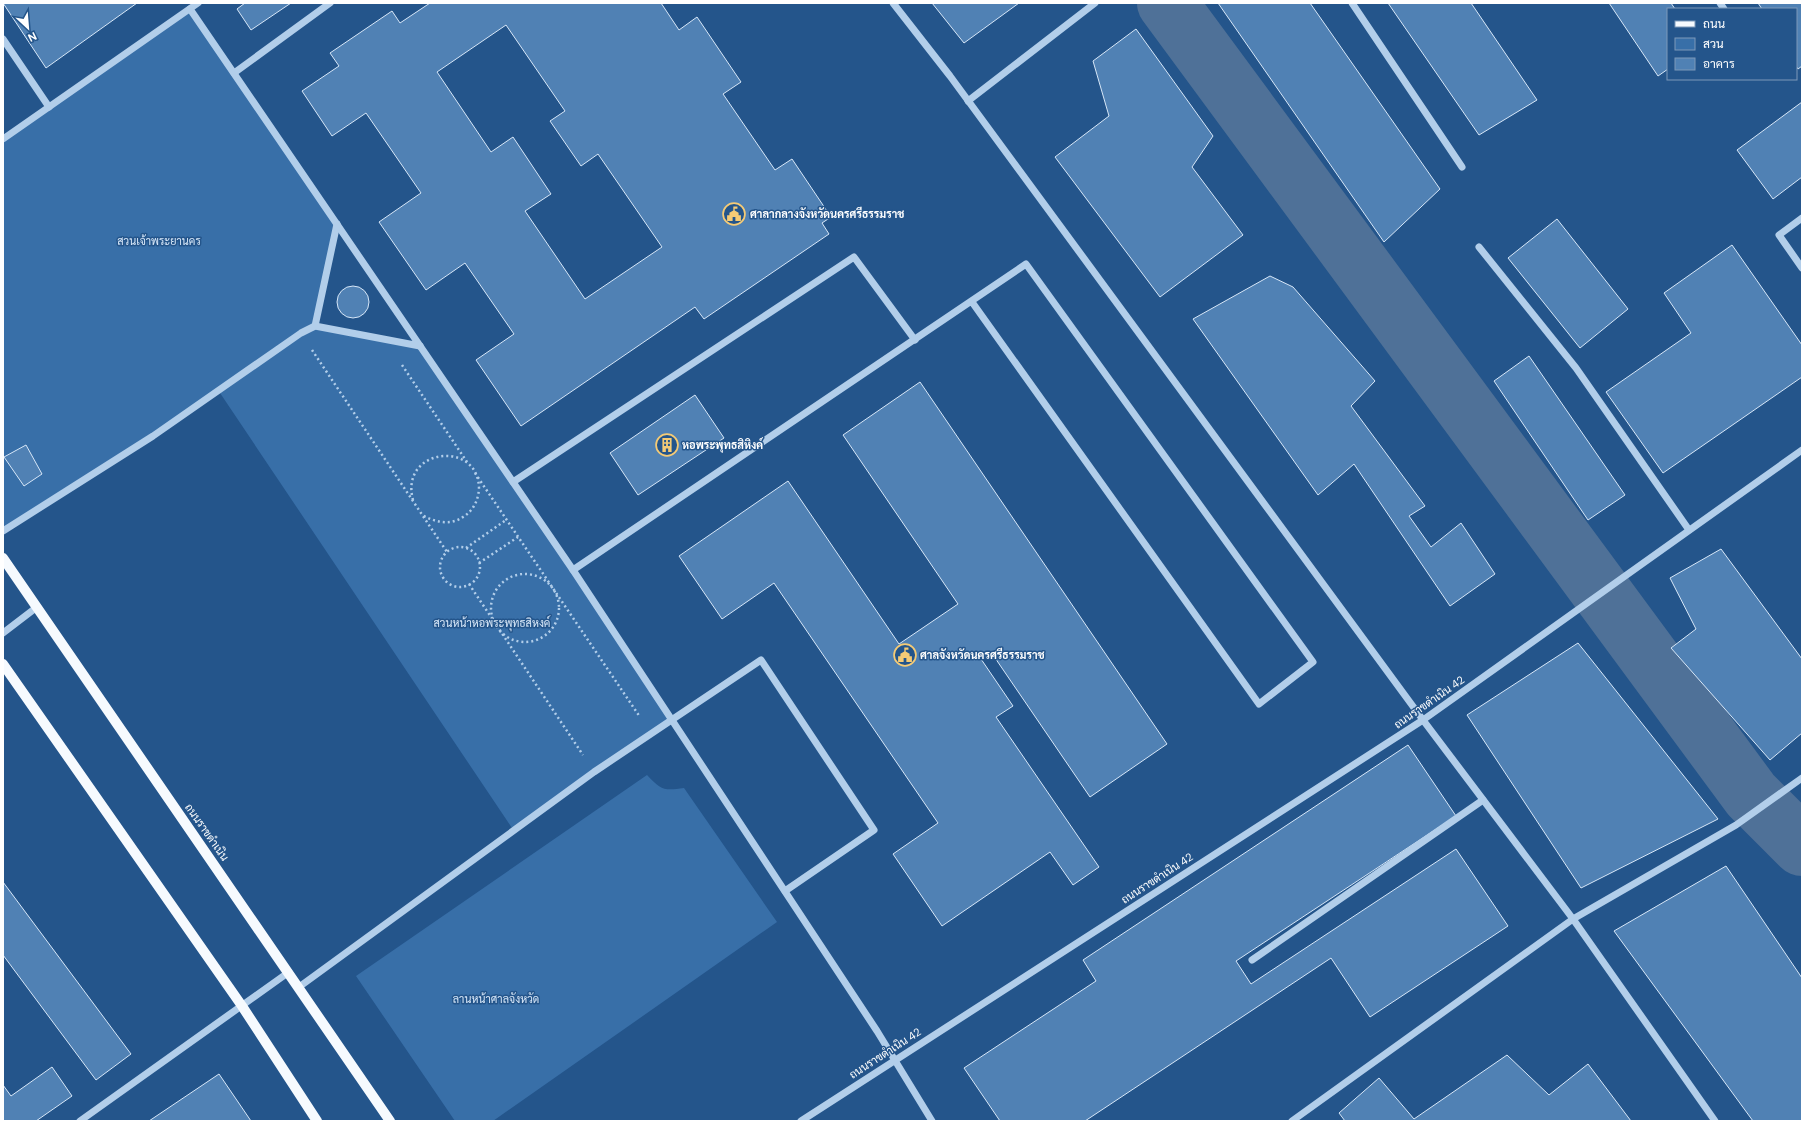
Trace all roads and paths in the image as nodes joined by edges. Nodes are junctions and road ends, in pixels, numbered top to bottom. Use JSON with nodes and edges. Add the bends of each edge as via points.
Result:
{"nodes":[{"id":1,"x":198,"y":3,"type":"edge"},
{"id":2,"x":330,"y":3,"type":"edge"},
{"id":3,"x":893,"y":3,"type":"edge"},
{"id":4,"x":1095,"y":3,"type":"edge"},
{"id":5,"x":1352,"y":3,"type":"edge"},
{"id":6,"x":190,"y":9,"type":"junction"},
{"id":7,"x":3,"y":39,"type":"edge"},
{"id":8,"x":234,"y":73,"type":"junction"},
{"id":9,"x":968,"y":101,"type":"junction"},
{"id":10,"x":49,"y":107,"type":"junction"},
{"id":11,"x":3,"y":140,"type":"edge"},
{"id":12,"x":1462,"y":166,"type":"dead end"},
{"id":13,"x":1802,"y":218,"type":"edge"},
{"id":14,"x":337,"y":224,"type":"junction"},
{"id":15,"x":1479,"y":247,"type":"dead end"},
{"id":16,"x":1802,"y":268,"type":"edge"},
{"id":17,"x":972,"y":302,"type":"junction"},
{"id":18,"x":315,"y":326,"type":"junction"},
{"id":19,"x":301,"y":333,"type":"junction"},
{"id":20,"x":386,"y":339,"type":"junction"},
{"id":21,"x":916,"y":340,"type":"junction"},
{"id":22,"x":420,"y":346,"type":"junction"},
{"id":23,"x":1802,"y":450,"type":"edge"},
{"id":24,"x":468,"y":464,"type":"junction"},
{"id":25,"x":475,"y":473,"type":"junction"},
{"id":26,"x":513,"y":482,"type":"junction"},
{"id":27,"x":418,"y":509,"type":"junction"},
{"id":28,"x":422,"y":515,"type":"junction"},
{"id":29,"x":506,"y":520,"type":"junction"},
{"id":30,"x":1689,"y":530,"type":"junction"},
{"id":31,"x":3,"y":531,"type":"edge"},
{"id":32,"x":518,"y":537,"type":"junction"},
{"id":33,"x":466,"y":548,"type":"junction"},
{"id":34,"x":447,"y":552,"type":"junction"},
{"id":35,"x":3,"y":558,"type":"edge"},
{"id":36,"x":479,"y":563,"type":"junction"},
{"id":37,"x":573,"y":570,"type":"junction"},
{"id":38,"x":469,"y":584,"type":"junction"},
{"id":39,"x":555,"y":592,"type":"junction"},
{"id":40,"x":37,"y":607,"type":"junction"},
{"id":41,"x":496,"y":627,"type":"junction"},
{"id":42,"x":3,"y":633,"type":"edge"},
{"id":43,"x":3,"y":664,"type":"edge"},
{"id":44,"x":672,"y":720,"type":"junction"},
{"id":45,"x":1423,"y":720,"type":"junction"},
{"id":46,"x":651,"y":734,"type":"junction"},
{"id":47,"x":594,"y":772,"type":"junction"},
{"id":48,"x":1802,"y":778,"type":"edge"},
{"id":49,"x":1483,"y":800,"type":"junction"},
{"id":50,"x":784,"y":891,"type":"junction"},
{"id":51,"x":1573,"y":919,"type":"junction"},
{"id":52,"x":1252,"y":960,"type":"dead end"},
{"id":53,"x":289,"y":972,"type":"junction"},
{"id":54,"x":299,"y":987,"type":"junction"},
{"id":55,"x":242,"y":1006,"type":"junction"},
{"id":56,"x":895,"y":1060,"type":"junction"},
{"id":57,"x":80,"y":1121,"type":"edge"},
{"id":58,"x":316,"y":1121,"type":"edge"},
{"id":59,"x":390,"y":1121,"type":"edge"},
{"id":60,"x":801,"y":1121,"type":"edge"},
{"id":61,"x":932,"y":1121,"type":"edge"},
{"id":62,"x":1292,"y":1121,"type":"edge"},
{"id":63,"x":1715,"y":1121,"type":"edge"}],
"edges":[{"from":1,"to":6,"type":"street"},
{"from":2,"to":8,"type":"street"},
{"from":3,"to":9,"type":"street"},
{"from":4,"to":9,"type":"street"},
{"from":5,"to":12,"type":"street"},
{"from":6,"to":8,"type":"street"},
{"from":6,"to":10,"type":"street"},
{"from":7,"to":10,"type":"street"},
{"from":8,"to":14,"type":"street"},
{"from":9,"to":45,"type":"street"},
{"from":10,"to":11,"type":"street"},
{"from":13,"to":16,"type":"street","via":[[1780,234]]},
{"from":14,"to":18,"type":"street"},
{"from":14,"to":22,"type":"street"},
{"from":15,"to":30,"type":"street","via":[[1576,368]]},
{"from":17,"to":17,"type":"street","via":[[1258,704],[1313,662],[1026,264]]},
{"from":17,"to":21,"type":"street"},
{"from":18,"to":19,"type":"street"},
{"from":18,"to":20,"type":"street"},
{"from":19,"to":27,"type":"path"},
{"from":19,"to":31,"type":"street","via":[[153,436]]},
{"from":20,"to":22,"type":"street"},
{"from":20,"to":24,"type":"path"},
{"from":21,"to":26,"type":"street","via":[[854,256]]},
{"from":21,"to":37,"type":"street"},
{"from":22,"to":26,"type":"street"},
{"from":23,"to":30,"type":"street","name":"ถนนราขดำเนิน 42"},
{"from":24,"to":25,"type":"path"},
{"from":24,"to":27,"type":"path","via":[[454,457],[438,456],[419,468],[413,477],[411,488],[412,499]]},
{"from":25,"to":28,"type":"path","via":[[479,484],[478,495],[475,505],[468,514],[448,523],[436,522]]},
{"from":25,"to":29,"type":"path"},
{"from":26,"to":37,"type":"street"},
{"from":27,"to":28,"type":"path"},
{"from":28,"to":34,"type":"path"},
{"from":29,"to":32,"type":"path"},
{"from":29,"to":33,"type":"path"},
{"from":30,"to":45,"type":"street","name":"ถนนราขดำเนิน 42"},
{"from":32,"to":36,"type":"path"},
{"from":32,"to":39,"type":"path"},
{"from":33,"to":34,"type":"path","via":[[459,547]]},
{"from":33,"to":36,"type":"path","via":[[472,551]]},
{"from":34,"to":38,"type":"path","via":[[440,564],[442,577],[457,587]]},
{"from":35,"to":40,"type":"main road","name":"ถนนราขดำเนิน"},
{"from":36,"to":38,"type":"path","via":[[477,576]]},
{"from":37,"to":44,"type":"street"},
{"from":38,"to":41,"type":"path"},
{"from":39,"to":41,"type":"path","via":[[559,608],[555,624],[539,639],[528,642],[516,641]]},
{"from":39,"to":41,"type":"path","via":[[549,584],[529,574],[507,579],[493,596],[491,607]]},
{"from":39,"to":46,"type":"path"},
{"from":40,"to":42,"type":"street"},
{"from":40,"to":53,"type":"main road","name":"ถนนราขดำเนิน"},
{"from":41,"to":47,"type":"path"},
{"from":43,"to":55,"type":"main road"},
{"from":44,"to":46,"type":"street"},
{"from":44,"to":50,"type":"street"},
{"from":44,"to":50,"type":"street","via":[[761,660],[874,830]]},
{"from":45,"to":49,"type":"street"},
{"from":45,"to":56,"type":"street","name":"ถนนราขดำเนิน 42"},
{"from":46,"to":47,"type":"street"},
{"from":47,"to":54,"type":"street"},
{"from":48,"to":51,"type":"street","via":[[1736,825]]},
{"from":49,"to":51,"type":"street"},
{"from":49,"to":52,"type":"street"},
{"from":50,"to":56,"type":"street"},
{"from":51,"to":62,"type":"street"},
{"from":51,"to":63,"type":"street"},
{"from":53,"to":54,"type":"main road","name":"ถนนราขดำเนิน"},
{"from":53,"to":55,"type":"street"},
{"from":54,"to":59,"type":"main road","name":"ถนนราขดำเนิน"},
{"from":55,"to":57,"type":"street"},
{"from":55,"to":58,"type":"main road"},
{"from":56,"to":60,"type":"street","name":"ถนนราขดำเนิน 42"},
{"from":56,"to":61,"type":"street"}]}
